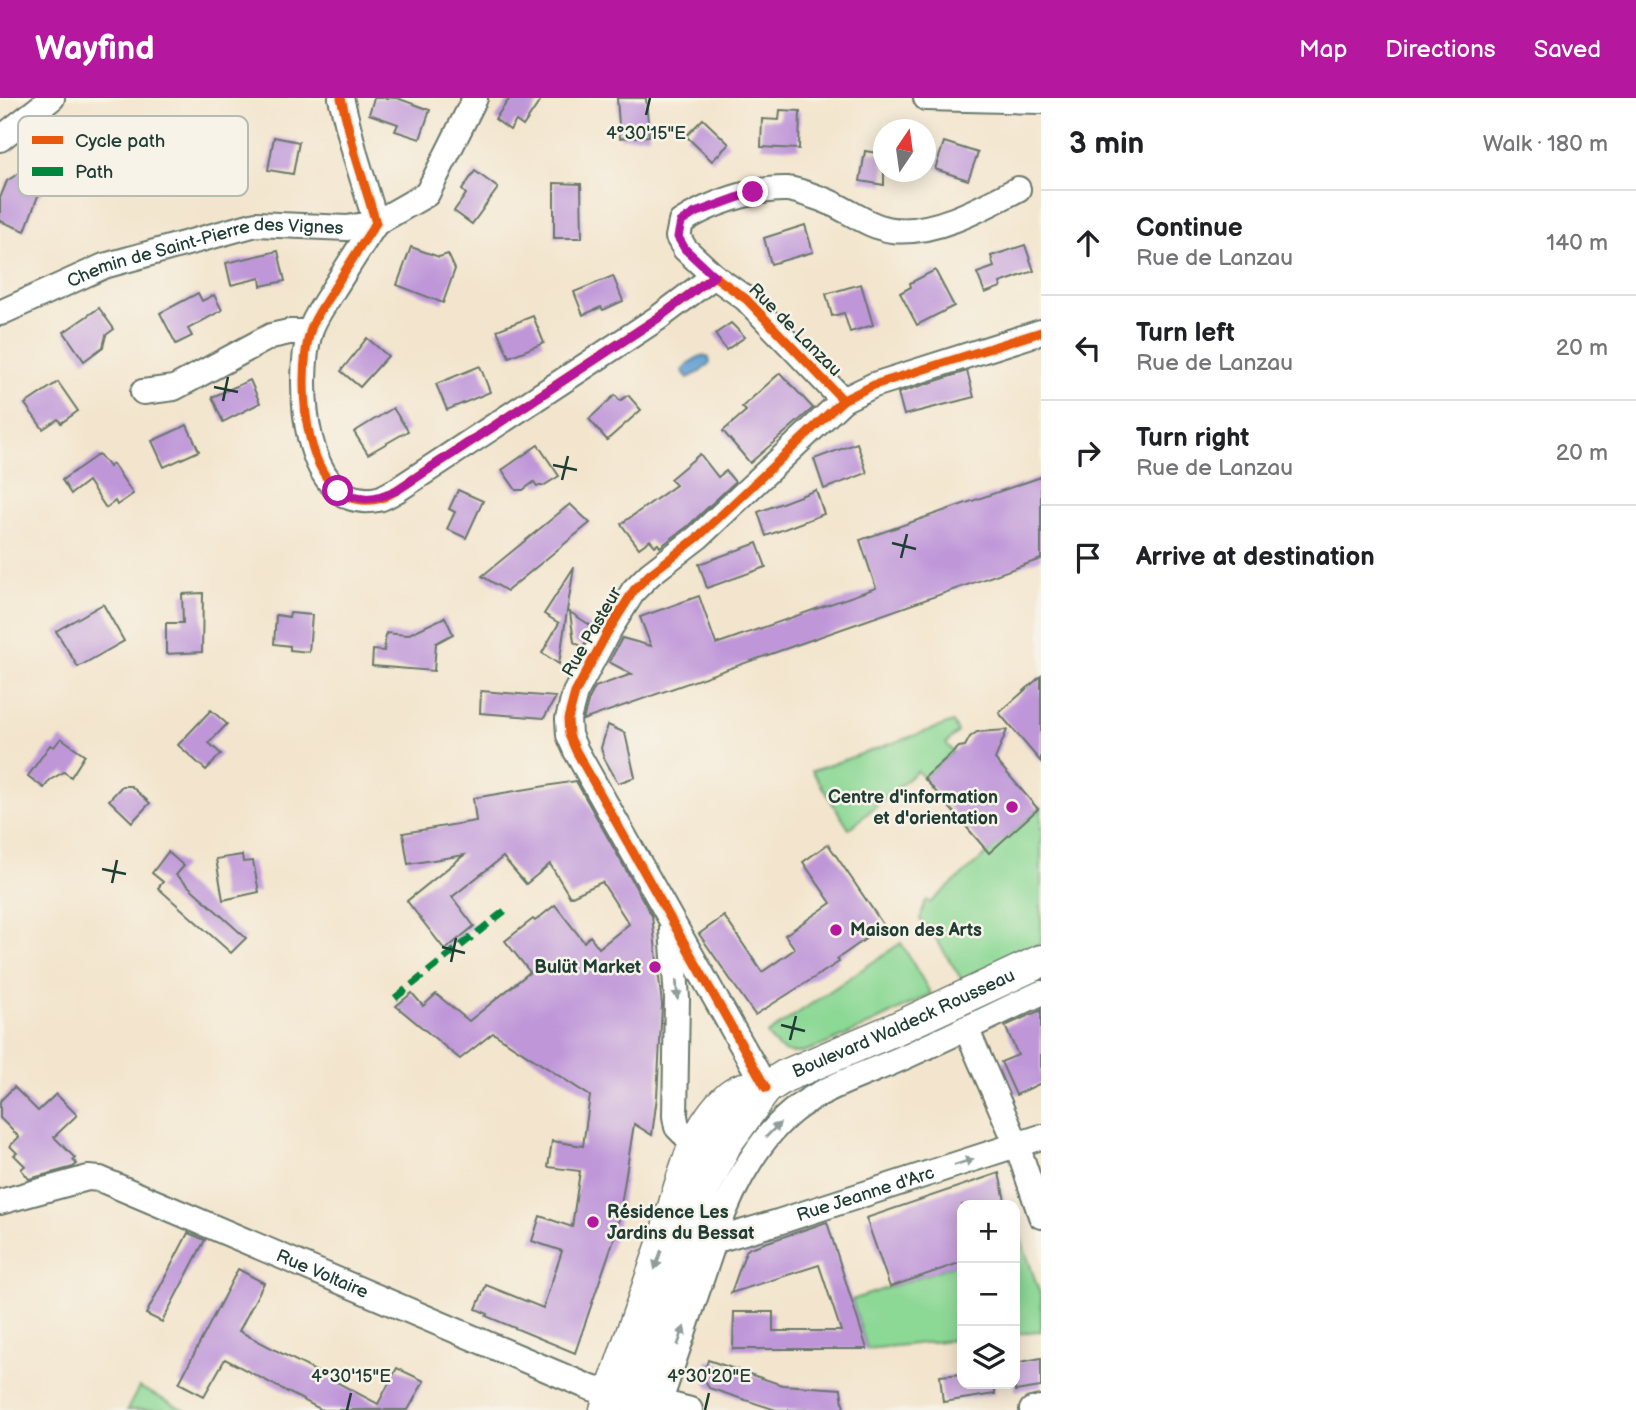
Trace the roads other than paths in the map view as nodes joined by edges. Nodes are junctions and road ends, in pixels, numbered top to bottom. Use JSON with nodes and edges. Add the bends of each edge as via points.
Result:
{"nodes":[{"id":1,"x":52,"y":98,"type":"edge"},
{"id":2,"x":341,"y":98,"type":"edge"},
{"id":3,"x":475,"y":98,"type":"edge"},
{"id":4,"x":926,"y":98,"type":"edge"},
{"id":5,"x":1041,"y":101,"type":"edge"},
{"id":6,"x":29,"y":116,"type":"edge"},
{"id":7,"x":18,"y":125,"type":"edge"},
{"id":8,"x":0,"y":139,"type":"edge"},
{"id":9,"x":1018,"y":189,"type":"dead end"},
{"id":10,"x":376,"y":223,"type":"junction"},
{"id":11,"x":714,"y":276,"type":"junction"},
{"id":12,"x":0,"y":313,"type":"edge"},
{"id":13,"x":310,"y":332,"type":"junction"},
{"id":14,"x":1041,"y":332,"type":"edge"},
{"id":15,"x":143,"y":392,"type":"dead end"},
{"id":16,"x":843,"y":400,"type":"junction"},
{"id":17,"x":672,"y":922,"type":"junction"},
{"id":18,"x":1041,"y":961,"type":"edge"},
{"id":19,"x":1041,"y":993,"type":"edge"},
{"id":20,"x":966,"y":1028,"type":"junction"},
{"id":21,"x":893,"y":1030,"type":"junction"},
{"id":22,"x":928,"y":1047,"type":"junction"},
{"id":23,"x":766,"y":1088,"type":"junction"},
{"id":24,"x":1041,"y":1137,"type":"edge"},
{"id":25,"x":1017,"y":1145,"type":"junction"},
{"id":26,"x":696,"y":1146,"type":"junction"},
{"id":27,"x":0,"y":1202,"type":"edge"},
{"id":28,"x":1041,"y":1216,"type":"edge"},
{"id":29,"x":701,"y":1245,"type":"junction"},
{"id":30,"x":648,"y":1405,"type":"edge"},
{"id":31,"x":1041,"y":1408,"type":"edge"},
{"id":32,"x":1032,"y":1410,"type":"edge"}],
"edges":[{"from":1,"to":6,"type":"street"},
{"from":2,"to":10,"type":"street"},
{"from":3,"to":10,"type":"street","name":"Chemin de Saint-Pierre des Vignes","via":[[427,194]]},
{"from":4,"to":5,"type":"street"},
{"from":7,"to":8,"type":"street"},
{"from":9,"to":11,"type":"street","name":"Rue de Lanzau","via":[[976,211],[924,229],[891,230],[789,189],[753,192],[681,222],[678,237],[685,249]]},
{"from":10,"to":12,"type":"street","name":"Chemin de Saint-Pierre des Vignes","via":[[347,228],[256,224],[104,266]]},
{"from":10,"to":13,"type":"street"},
{"from":11,"to":13,"type":"street","via":[[658,318],[378,499],[338,491],[324,476],[311,445],[304,394]]},
{"from":11,"to":16,"type":"street","name":"Rue de Lanzau","via":[[746,299]]},
{"from":13,"to":15,"type":"street","via":[[271,336],[174,388]]},
{"from":14,"to":16,"type":"street","name":"Rue Pasteur","via":[[874,384]]},
{"from":16,"to":17,"type":"street","name":"Rue Pasteur","via":[[698,537],[634,590],[575,693],[569,735]]},
{"from":17,"to":23,"type":"street","name":"Rue Pasteur"},
{"from":17,"to":26,"type":"street","name":"Rue Pasteur","one_way":true,"via":[[677,999],[675,1116],[677,1127]]},
{"from":18,"to":21,"type":"main road","name":"Boulevard Waldeck Rousseau"},
{"from":19,"to":20,"type":"street"},
{"from":20,"to":22,"type":"street"},
{"from":20,"to":25,"type":"street"},
{"from":21,"to":22,"type":"street"},
{"from":21,"to":23,"type":"main road","name":"Boulevard Waldeck Rousseau"},
{"from":29,"to":22,"type":"street","one_way":true,"via":[[766,1137],[794,1109]]},
{"from":23,"to":26,"type":"main road","name":"Boulevard Waldeck Rousseau","via":[[741,1089],[732,1095]]},
{"from":23,"to":29,"type":"main road","name":"Boulevard Waldeck Rousseau","via":[[715,1162],[700,1200]]},
{"from":24,"to":25,"type":"street","name":"Rue Jeanne d'Arc"},
{"from":25,"to":28,"type":"street"},
{"from":29,"to":25,"type":"street","name":"Rue Jeanne d'Arc","one_way":true},
{"from":26,"to":30,"type":"main road","name":"Boulevard Waldeck Rousseau","one_way":true,"via":[[663,1244]]},
{"from":27,"to":30,"type":"street","name":"Rue Voltaire","via":[[88,1178],[100,1179],[591,1388]]},
{"from":30,"to":29,"type":"main road","name":"Boulevard Waldeck Rousseau","one_way":true,"via":[[654,1348]]},
{"from":31,"to":32,"type":"street"}]}
